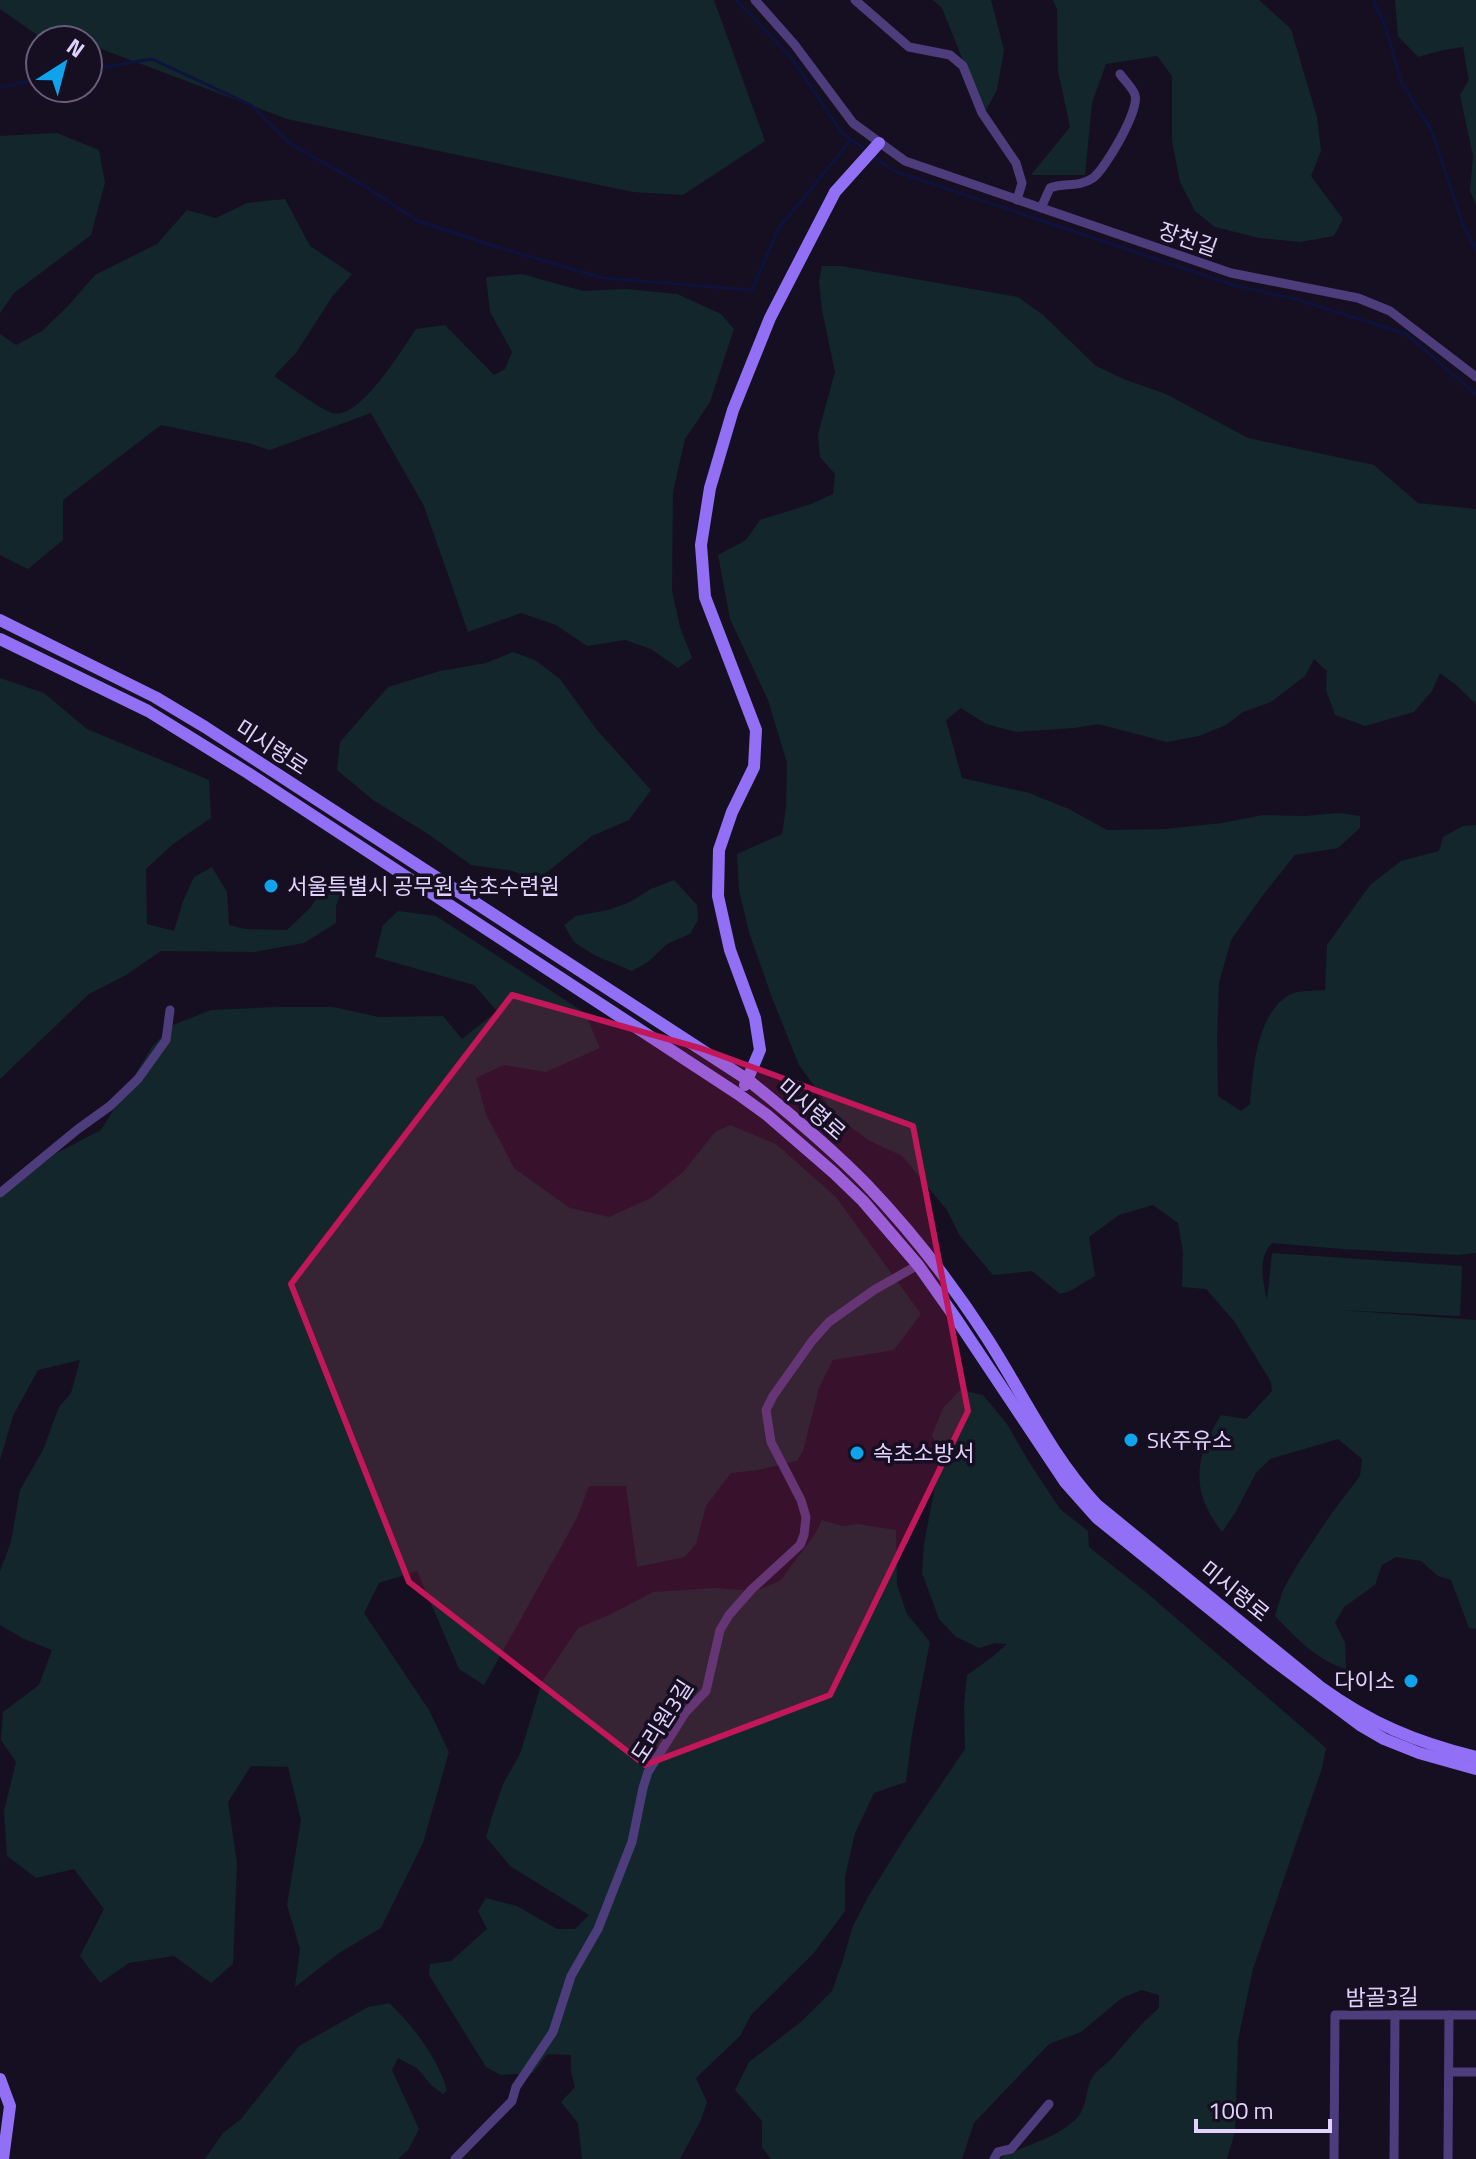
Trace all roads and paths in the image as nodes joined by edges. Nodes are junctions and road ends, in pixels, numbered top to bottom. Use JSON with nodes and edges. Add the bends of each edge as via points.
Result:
{"nodes":[{"id":1,"x":755,"y":0,"type":"edge"},
{"id":2,"x":855,"y":0,"type":"edge"},
{"id":3,"x":1120,"y":74,"type":"dead end"},
{"id":4,"x":877,"y":145,"type":"junction"},
{"id":5,"x":1017,"y":200,"type":"junction"},
{"id":6,"x":1041,"y":208,"type":"junction"},
{"id":7,"x":1476,"y":377,"type":"edge"},
{"id":8,"x":0,"y":620,"type":"edge"},
{"id":9,"x":0,"y":639,"type":"edge"},
{"id":10,"x":170,"y":1010,"type":"dead end"},
{"id":11,"x":748,"y":1080,"type":"junction"},
{"id":12,"x":738,"y":1094,"type":"junction"},
{"id":13,"x":0,"y":1193,"type":"edge"},
{"id":14,"x":918,"y":1265,"type":"junction"},
{"id":15,"x":1476,"y":1757,"type":"edge"},
{"id":16,"x":1476,"y":1769,"type":"edge"},
{"id":17,"x":1395,"y":2015,"type":"junction"},
{"id":18,"x":1449,"y":2015,"type":"junction"},
{"id":19,"x":1476,"y":2015,"type":"edge"},
{"id":20,"x":1449,"y":2072,"type":"junction"},
{"id":21,"x":1476,"y":2072,"type":"edge"},
{"id":22,"x":0,"y":2079,"type":"edge"},
{"id":23,"x":1049,"y":2104,"type":"dead end"},
{"id":24,"x":3,"y":2159,"type":"edge"},
{"id":25,"x":455,"y":2159,"type":"edge"},
{"id":26,"x":994,"y":2159,"type":"edge"},
{"id":27,"x":1334,"y":2159,"type":"edge"},
{"id":28,"x":1394,"y":2159,"type":"edge"},
{"id":29,"x":1448,"y":2159,"type":"edge"}],
"edges":[{"from":1,"to":4,"type":"street","name":"장천길","via":[[853,123]]},
{"from":2,"to":5,"type":"street","via":[[909,47],[950,55],[963,66],[982,113],[1016,163],[1022,183]]},
{"from":3,"to":6,"type":"street","via":[[1135,95],[1122,138],[1094,177],[1055,185]]},
{"from":4,"to":5,"type":"street","name":"장천길","via":[[905,161]]},
{"from":4,"to":11,"type":"main road","via":[[835,192],[770,318],[717,462],[701,545],[705,597],[756,730],[754,767],[719,850],[718,896],[760,1050]]},
{"from":5,"to":6,"type":"street","name":"장천길"},
{"from":6,"to":7,"type":"street","name":"장천길","via":[[1231,273],[1358,298],[1390,311]]},
{"from":8,"to":11,"type":"main road","name":"미시령로","via":[[167,704]]},
{"from":9,"to":12,"type":"main road","name":"미시령로","via":[[148,711]]},
{"from":10,"to":13,"type":"street","via":[[166,1040],[138,1079]]},
{"from":11,"to":12,"type":"main road"},
{"from":11,"to":15,"type":"main road","name":"미시령로","via":[[828,1148],[898,1219],[988,1339],[1059,1457],[1097,1505],[1363,1716]]},
{"from":12,"to":14,"type":"main road","name":"미시령로","via":[[834,1173]]},
{"from":14,"to":16,"type":"main road","name":"미시령로","via":[[1065,1482],[1097,1518],[1360,1725],[1419,1753]]},
{"from":14,"to":25,"type":"street","name":"도리원3길","via":[[829,1322],[773,1396],[766,1410],[771,1442],[806,1517],[800,1545],[752,1589],[720,1630],[706,1691],[685,1713],[648,1772],[632,1842],[598,1929],[571,1976],[553,2032],[512,2101]]},
{"from":17,"to":18,"type":"street","name":"밤골3길"},
{"from":17,"to":27,"type":"street","name":"밤골3길","via":[[1335,2015]]},
{"from":17,"to":28,"type":"street"},
{"from":18,"to":19,"type":"street","name":"밤골3길"},
{"from":18,"to":20,"type":"street"},
{"from":20,"to":21,"type":"street"},
{"from":20,"to":29,"type":"street"},
{"from":22,"to":24,"type":"main road","via":[[10,2106]]},
{"from":23,"to":26,"type":"street","via":[[1011,2149],[998,2152]]}]}
